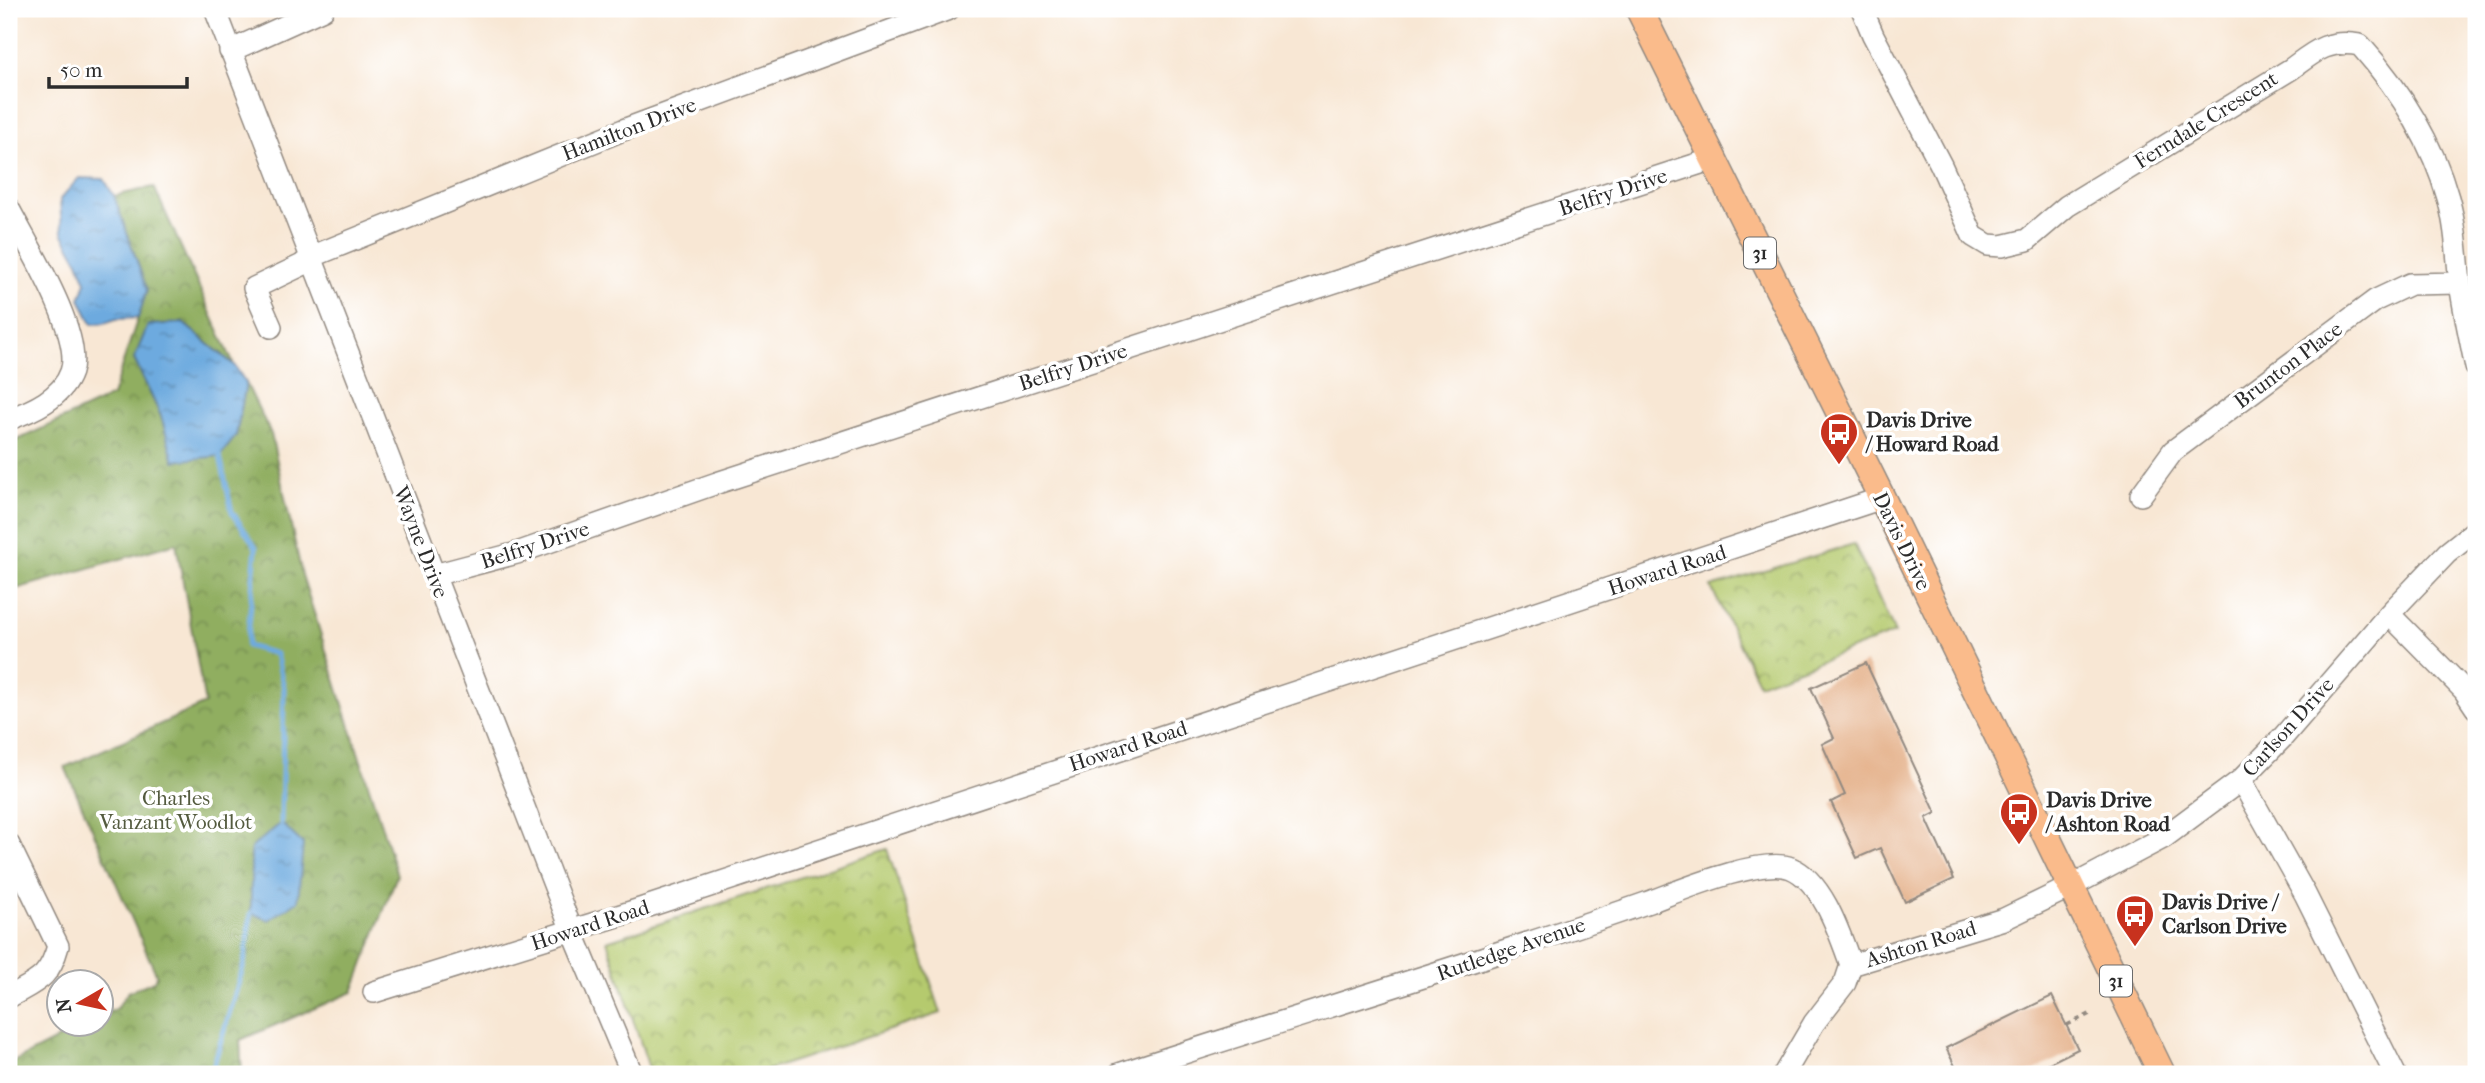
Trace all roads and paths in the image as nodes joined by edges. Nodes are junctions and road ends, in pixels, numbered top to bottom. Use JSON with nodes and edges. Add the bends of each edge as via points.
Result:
{"nodes":[{"id":1,"x":215,"y":9,"type":"edge"},
{"id":2,"x":323,"y":9,"type":"edge"},
{"id":3,"x":1639,"y":9,"type":"edge"},
{"id":4,"x":1862,"y":9,"type":"edge"},
{"id":5,"x":940,"y":10,"type":"edge"},
{"id":6,"x":230,"y":51,"type":"junction"},
{"id":7,"x":1713,"y":159,"type":"junction"},
{"id":8,"x":9,"y":209,"type":"edge"},
{"id":9,"x":312,"y":257,"type":"junction"},
{"id":10,"x":2460,"y":283,"type":"junction"},
{"id":11,"x":271,"y":327,"type":"dead end"},
{"id":12,"x":2476,"y":367,"type":"edge"},
{"id":13,"x":9,"y":419,"type":"edge"},
{"id":14,"x":2140,"y":495,"type":"dead end"},
{"id":15,"x":1881,"y":498,"type":"junction"},
{"id":16,"x":2476,"y":530,"type":"edge"},
{"id":17,"x":434,"y":575,"type":"junction"},
{"id":18,"x":2389,"y":614,"type":"junction"},
{"id":19,"x":2476,"y":708,"type":"edge"},
{"id":20,"x":2241,"y":779,"type":"junction"},
{"id":21,"x":9,"y":845,"type":"edge"},
{"id":22,"x":2070,"y":887,"type":"junction"},
{"id":23,"x":572,"y":930,"type":"junction"},
{"id":24,"x":1851,"y":965,"type":"junction"},
{"id":25,"x":374,"y":992,"type":"dead end"},
{"id":26,"x":9,"y":997,"type":"edge"},
{"id":27,"x":2092,"y":1013,"type":"dead end"},
{"id":28,"x":2067,"y":1025,"type":"dead end"},
{"id":29,"x":632,"y":1074,"type":"edge"},
{"id":30,"x":1119,"y":1074,"type":"edge"},
{"id":31,"x":1784,"y":1074,"type":"edge"},
{"id":32,"x":2162,"y":1074,"type":"edge"},
{"id":33,"x":2395,"y":1074,"type":"edge"}],
"edges":[{"from":1,"to":6,"type":"street","name":"Wayne Drive"},
{"from":2,"to":6,"type":"street"},
{"from":3,"to":7,"type":"main road","name":"Davis Drive","number":"31"},
{"from":4,"to":10,"type":"street","name":"Ferndale Crescent","via":[[1973,236],[1988,245],[2027,240],[2067,206],[2319,48],[2343,42],[2360,45],[2426,139],[2448,198]]},
{"from":5,"to":9,"type":"street","name":"Hamilton Drive","via":[[623,130]]},
{"from":6,"to":9,"type":"street","name":"Wayne Drive"},
{"from":7,"to":15,"type":"main road","name":"Davis Drive","number":"31"},
{"from":7,"to":17,"type":"street","name":"Belfry Drive","via":[[730,479],[517,553]]},
{"from":8,"to":13,"type":"street","via":[[62,312],[72,344],[71,372],[55,396]]},
{"from":9,"to":11,"type":"street","name":"Hamilton Drive","via":[[254,288]]},
{"from":9,"to":17,"type":"street","name":"Wayne Drive"},
{"from":10,"to":12,"type":"street","name":"Ferndale Crescent"},
{"from":10,"to":14,"type":"street","name":"Brunton Place","via":[[2410,284],[2376,300],[2173,451]]},
{"from":15,"to":22,"type":"main road","name":"Davis Drive","number":"31"},
{"from":15,"to":23,"type":"street","name":"Howard Road"},
{"from":16,"to":18,"type":"street","name":"Carlson Drive","via":[[2448,552]]},
{"from":17,"to":23,"type":"street","name":"Wayne Drive"},
{"from":18,"to":19,"type":"street"},
{"from":18,"to":20,"type":"street","name":"Carlson Drive"},
{"from":20,"to":22,"type":"street","name":"Carlson Drive","via":[[2163,838]]},
{"from":20,"to":33,"type":"street"},
{"from":21,"to":26,"type":"street","via":[[58,946],[52,966],[40,979]]},
{"from":22,"to":24,"type":"street","name":"Ashton Road","via":[[2004,919]]},
{"from":22,"to":32,"type":"main road","name":"Davis Drive","number":"31"},
{"from":23,"to":25,"type":"street","name":"Howard Road"},
{"from":23,"to":29,"type":"street","name":"Wayne Drive"},
{"from":24,"to":30,"type":"street","name":"Rutledge Avenue","via":[[1830,912],[1808,879],[1790,867],[1765,865]]},
{"from":24,"to":31,"type":"street","name":"Ashton Road","via":[[1845,982]]},
{"from":27,"to":28,"type":"path"}]}
